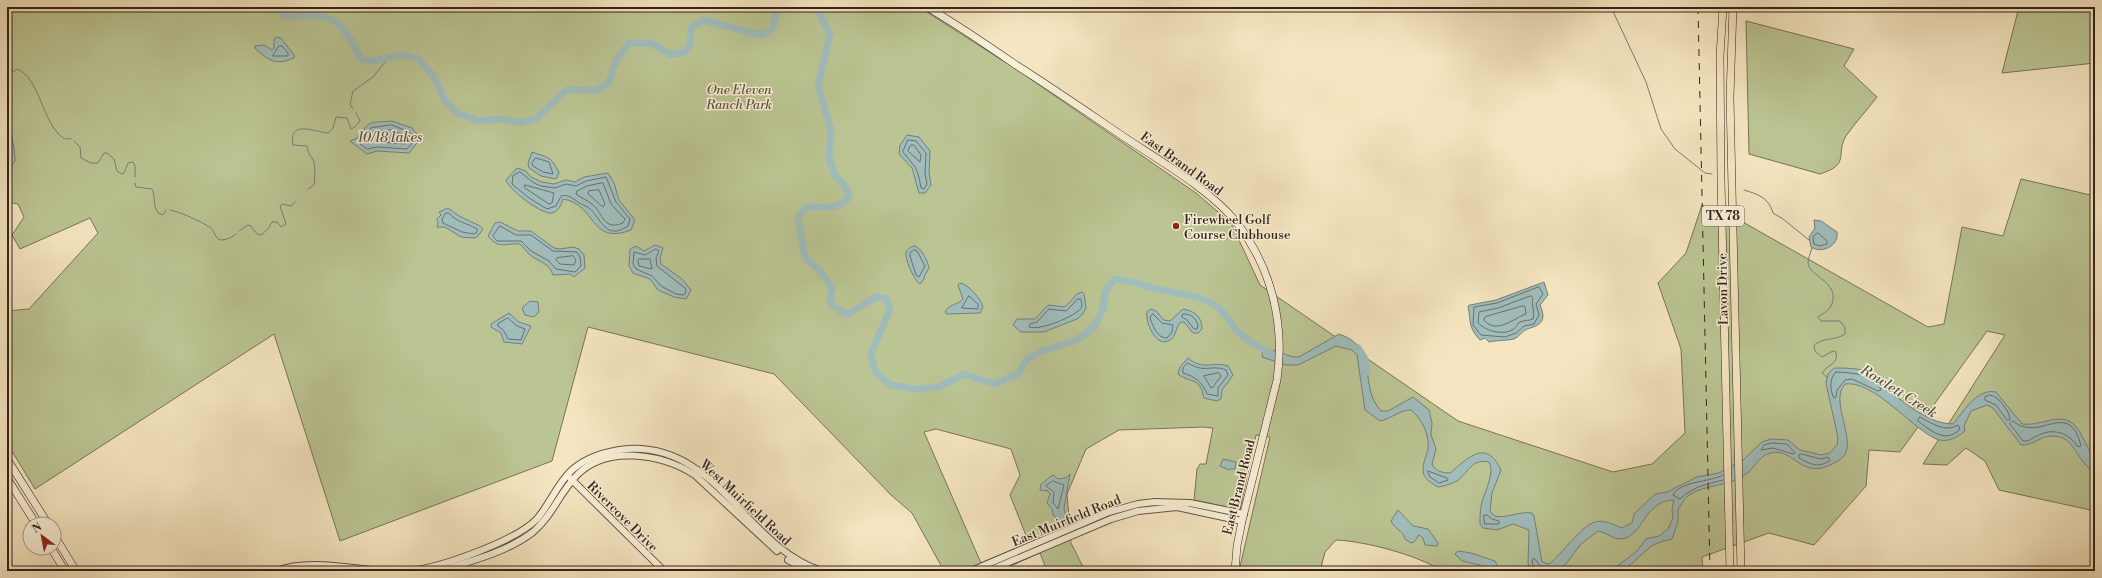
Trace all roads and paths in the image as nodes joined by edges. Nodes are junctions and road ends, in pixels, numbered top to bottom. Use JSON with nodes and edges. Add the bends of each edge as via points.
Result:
{"nodes":[{"id":1,"x":928,"y":7,"type":"edge"},
{"id":2,"x":1722,"y":7,"type":"edge"},
{"id":3,"x":1733,"y":7,"type":"edge"},
{"id":4,"x":7,"y":459,"type":"edge"},
{"id":5,"x":567,"y":475,"type":"junction"},
{"id":6,"x":7,"y":478,"type":"edge"},
{"id":7,"x":572,"y":480,"type":"junction"},
{"id":8,"x":31,"y":516,"type":"edge"},
{"id":9,"x":43,"y":516,"type":"edge"},
{"id":10,"x":1243,"y":517,"type":"junction"},
{"id":11,"x":62,"y":547,"type":"edge"},
{"id":12,"x":56,"y":556,"type":"edge"},
{"id":13,"x":65,"y":571,"type":"edge"},
{"id":14,"x":76,"y":571,"type":"edge"},
{"id":15,"x":276,"y":571,"type":"edge"},
{"id":16,"x":380,"y":571,"type":"edge"},
{"id":17,"x":409,"y":571,"type":"edge"},
{"id":18,"x":440,"y":571,"type":"edge"},
{"id":19,"x":664,"y":571,"type":"edge"},
{"id":20,"x":809,"y":571,"type":"edge"},
{"id":21,"x":822,"y":571,"type":"edge"},
{"id":22,"x":971,"y":571,"type":"edge"},
{"id":23,"x":988,"y":571,"type":"edge"},
{"id":24,"x":1235,"y":571,"type":"edge"},
{"id":25,"x":1730,"y":571,"type":"edge"},
{"id":26,"x":1741,"y":571,"type":"edge"}],
"edges":[{"from":1,"to":10,"type":"main road","name":"East Brand Road","via":[[1045,82],[1212,198],[1236,222],[1262,264],[1278,314],[1280,358],[1277,380]]},
{"from":2,"to":25,"type":"main road","name":"Lavon Drive","number":"TX 78","via":[[1721,173]]},
{"from":3,"to":26,"type":"main road","name":"Lavon Drive","number":"TX 78","via":[[1730,97]]},
{"from":4,"to":9,"type":"main road"},
{"from":5,"to":7,"type":"street","name":"Rivercove Drive"},
{"from":5,"to":17,"type":"street","name":"West Muirfield Road","via":[[545,510],[515,536],[450,560]]},
{"from":5,"to":21,"type":"street","name":"West Muirfield Road","via":[[587,459],[621,450],[653,450],[675,456],[709,479],[792,558]]},
{"from":6,"to":8,"type":"main road"},
{"from":7,"to":18,"type":"street","name":"West Muirfield Road","via":[[551,513],[532,533],[511,545]]},
{"from":7,"to":19,"type":"street","name":"Rivercove Drive"},
{"from":7,"to":20,"type":"street","name":"West Muirfield Road","via":[[588,467],[608,459],[633,456],[657,458],[679,465],[695,475],[789,561]]},
{"from":10,"to":22,"type":"street","name":"East Muirfield Road","via":[[1190,503],[1138,504],[1110,512]]},
{"from":10,"to":23,"type":"street","name":"East Muirfield Road","via":[[1178,507],[1138,511],[1111,519]]},
{"from":10,"to":24,"type":"main road","name":"East Brand Road"},
{"from":11,"to":14,"type":"main road"},
{"from":12,"to":13,"type":"main road"},
{"from":15,"to":16,"type":"street","via":[[291,567],[316,566]]}]}
